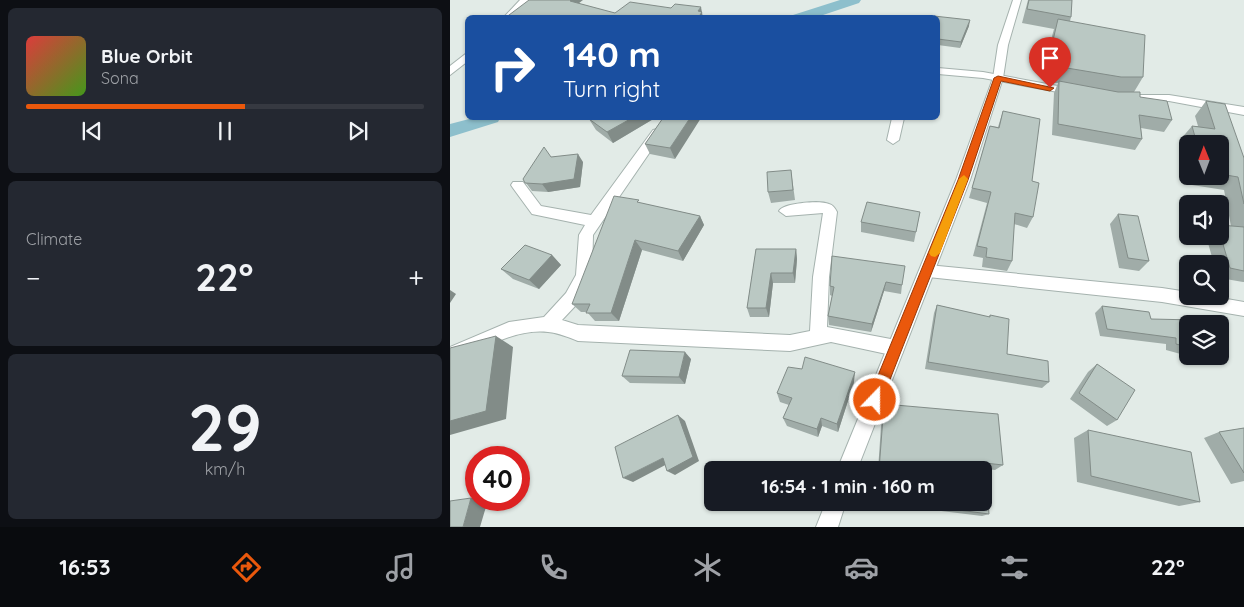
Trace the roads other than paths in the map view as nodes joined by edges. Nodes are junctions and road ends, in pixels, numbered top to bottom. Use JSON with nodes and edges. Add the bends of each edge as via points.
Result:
{"nodes":[{"id":1,"x":525,"y":0,"type":"edge"},
{"id":2,"x":1017,"y":0,"type":"edge"},
{"id":3,"x":510,"y":15,"type":"edge"},
{"id":4,"x":465,"y":58,"type":"edge"},
{"id":5,"x":940,"y":71,"type":"edge"},
{"id":6,"x":450,"y":72,"type":"edge"},
{"id":7,"x":998,"y":78,"type":"junction"},
{"id":8,"x":1086,"y":94,"type":"edge"},
{"id":9,"x":1112,"y":98,"type":"edge"},
{"id":10,"x":1244,"y":111,"type":"edge"},
{"id":11,"x":898,"y":120,"type":"edge"},
{"id":12,"x":661,"y":126,"type":"edge"},
{"id":13,"x":893,"y":140,"type":"dead end"},
{"id":14,"x":518,"y":185,"type":"dead end"},
{"id":15,"x":786,"y":211,"type":"dead end"},
{"id":16,"x":594,"y":221,"type":"junction"},
{"id":17,"x":928,"y":271,"type":"junction"},
{"id":18,"x":1244,"y":309,"type":"edge"},
{"id":19,"x":548,"y":324,"type":"junction"},
{"id":20,"x":818,"y":335,"type":"junction"},
{"id":21,"x":896,"y":348,"type":"junction"},
{"id":22,"x":450,"y":355,"type":"edge"},
{"id":23,"x":851,"y":461,"type":"edge"},
{"id":24,"x":833,"y":511,"type":"edge"},
{"id":25,"x":827,"y":527,"type":"edge"}],
"edges":[{"from":1,"to":3,"type":"street"},
{"from":2,"to":7,"type":"street","via":[[1003,45]]},
{"from":4,"to":6,"type":"street"},
{"from":5,"to":7,"type":"street"},
{"from":7,"to":8,"type":"street"},
{"from":7,"to":17,"type":"street"},
{"from":9,"to":10,"type":"street","via":[[1169,98]]},
{"from":11,"to":13,"type":"street"},
{"from":12,"to":16,"type":"street"},
{"from":14,"to":16,"type":"street","via":[[536,210]]},
{"from":15,"to":20,"type":"street","via":[[820,207],[830,212],[821,277]]},
{"from":16,"to":19,"type":"street","via":[[586,234],[584,276],[572,298]]},
{"from":17,"to":18,"type":"street","via":[[1162,295]]},
{"from":17,"to":21,"type":"street"},
{"from":19,"to":20,"type":"street","via":[[578,333],[790,343]]},
{"from":19,"to":22,"type":"street","via":[[523,326]]},
{"from":20,"to":21,"type":"street","via":[[858,338]]},
{"from":21,"to":23,"type":"street"},
{"from":24,"to":25,"type":"street"}]}
